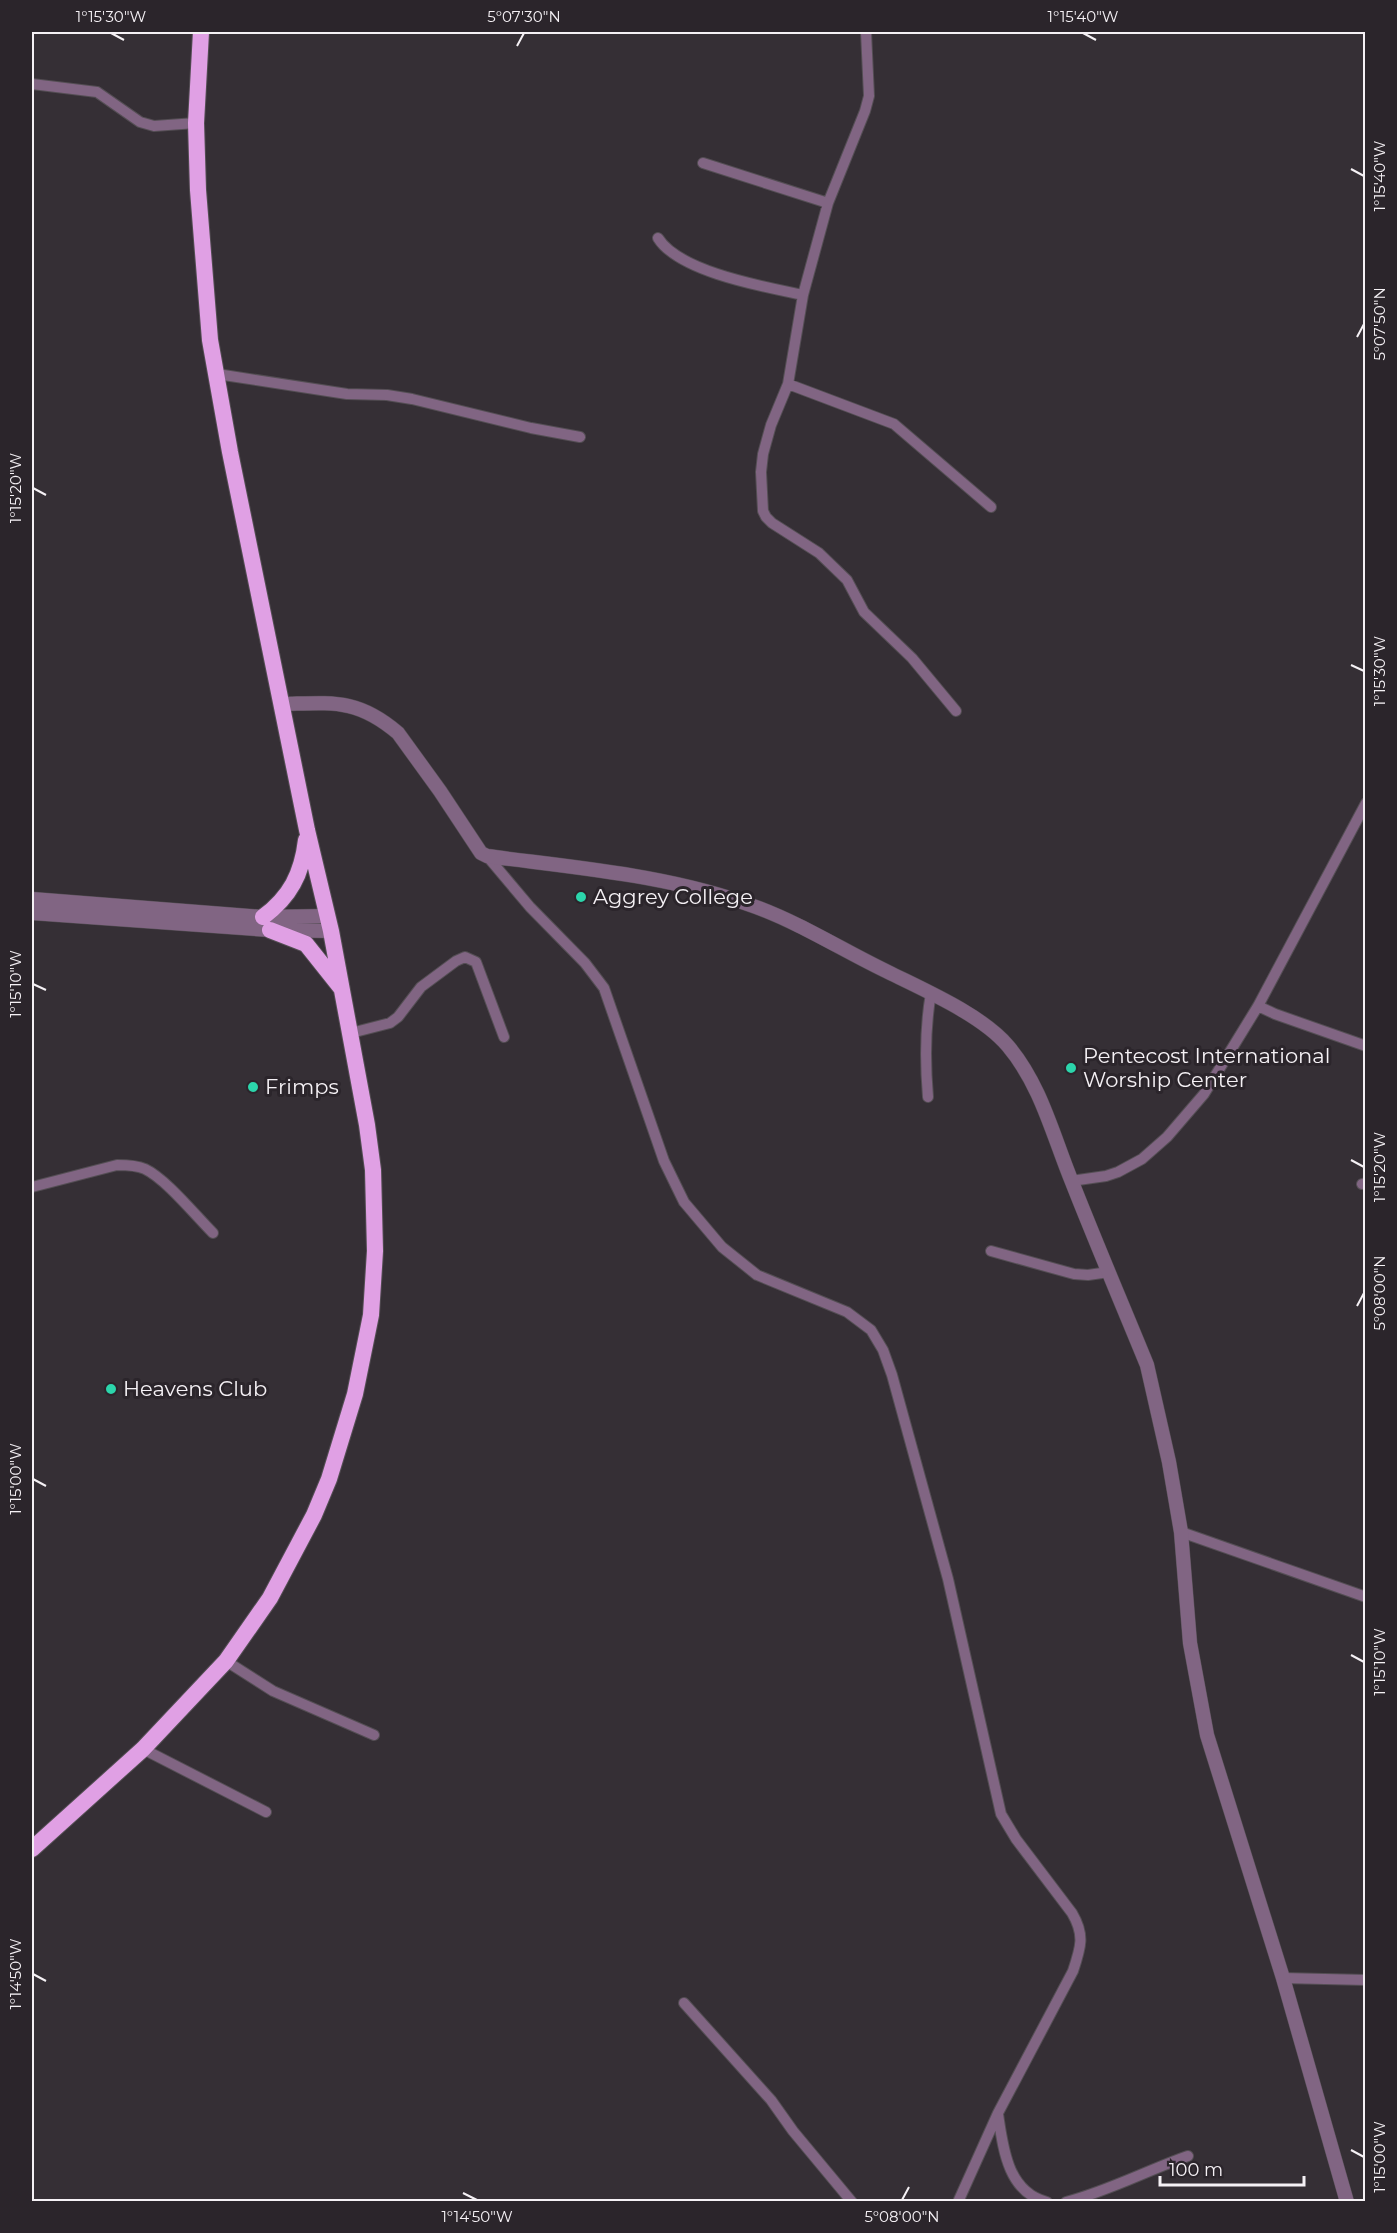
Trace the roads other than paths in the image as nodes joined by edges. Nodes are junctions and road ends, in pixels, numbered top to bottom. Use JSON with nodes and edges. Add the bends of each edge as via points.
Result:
{"nodes":[{"id":1,"x":201,"y":32,"type":"edge"},
{"id":2,"x":866,"y":32,"type":"edge"},
{"id":3,"x":32,"y":84,"type":"edge"},
{"id":4,"x":196,"y":123,"type":"junction"},
{"id":5,"x":703,"y":163,"type":"dead end"},
{"id":6,"x":828,"y":203,"type":"junction"},
{"id":7,"x":658,"y":238,"type":"dead end"},
{"id":8,"x":803,"y":295,"type":"junction"},
{"id":9,"x":217,"y":374,"type":"junction"},
{"id":10,"x":788,"y":384,"type":"junction"},
{"id":11,"x":580,"y":437,"type":"dead end"},
{"id":12,"x":991,"y":507,"type":"dead end"},
{"id":13,"x":282,"y":704,"type":"junction"},
{"id":14,"x":956,"y":711,"type":"dead end"},
{"id":15,"x":1365,"y":803,"type":"edge"},
{"id":16,"x":307,"y":830,"type":"junction"},
{"id":17,"x":487,"y":856,"type":"junction"},
{"id":18,"x":32,"y":899,"type":"edge"},
{"id":19,"x":32,"y":913,"type":"edge"},
{"id":20,"x":266,"y":923,"type":"junction"},
{"id":21,"x":329,"y":923,"type":"junction"},
{"id":22,"x":341,"y":988,"type":"junction"},
{"id":23,"x":931,"y":993,"type":"junction"},
{"id":24,"x":1258,"y":1006,"type":"junction"},
{"id":25,"x":351,"y":1033,"type":"junction"},
{"id":26,"x":504,"y":1037,"type":"dead end"},
{"id":27,"x":1365,"y":1046,"type":"edge"},
{"id":28,"x":928,"y":1097,"type":"dead end"},
{"id":29,"x":1071,"y":1181,"type":"junction"},
{"id":30,"x":32,"y":1187,"type":"edge"},
{"id":31,"x":213,"y":1233,"type":"dead end"},
{"id":32,"x":991,"y":1251,"type":"dead end"},
{"id":33,"x":1109,"y":1272,"type":"junction"},
{"id":34,"x":1181,"y":1532,"type":"junction"},
{"id":35,"x":1365,"y":1597,"type":"edge"},
{"id":36,"x":226,"y":1661,"type":"junction"},
{"id":37,"x":374,"y":1735,"type":"dead end"},
{"id":38,"x":143,"y":1749,"type":"junction"},
{"id":39,"x":266,"y":1812,"type":"dead end"},
{"id":40,"x":32,"y":1849,"type":"edge"},
{"id":41,"x":1283,"y":1978,"type":"junction"},
{"id":42,"x":1365,"y":1980,"type":"edge"},
{"id":43,"x":684,"y":2003,"type":"dead end"},
{"id":44,"x":998,"y":2113,"type":"junction"},
{"id":45,"x":1188,"y":2156,"type":"dead end"},
{"id":46,"x":852,"y":2202,"type":"edge"},
{"id":47,"x":958,"y":2202,"type":"edge"},
{"id":48,"x":1047,"y":2202,"type":"edge"},
{"id":49,"x":1066,"y":2202,"type":"edge"},
{"id":50,"x":1347,"y":2202,"type":"edge"}],
"edges":[{"from":1,"to":4,"type":"highway"},
{"from":2,"to":6,"type":"street","via":[[866,111]]},
{"from":3,"to":4,"type":"street","via":[[97,92],[140,122],[154,126]]},
{"from":4,"to":9,"type":"highway","via":[[204,286]]},
{"from":5,"to":6,"type":"street"},
{"from":6,"to":8,"type":"street"},
{"from":7,"to":8,"type":"street","via":[[664,249],[727,278]]},
{"from":8,"to":10,"type":"street"},
{"from":9,"to":11,"type":"street","via":[[347,394],[412,399]]},
{"from":9,"to":13,"type":"highway"},
{"from":10,"to":12,"type":"street","via":[[894,424]]},
{"from":10,"to":14,"type":"street","via":[[763,454],[766,517],[819,553],[847,580],[864,612],[912,658]]},
{"from":13,"to":16,"type":"highway"},
{"from":13,"to":17,"type":"street","via":[[346,704],[367,711],[391,727],[478,849]]},
{"from":15,"to":24,"type":"street"},
{"from":16,"to":20,"type":"highway","via":[[297,875]]},
{"from":16,"to":21,"type":"highway"},
{"from":17,"to":23,"type":"street","via":[[672,882],[720,896],[773,914]]},
{"from":17,"to":44,"type":"street","via":[[604,988],[664,1161],[694,1215],[742,1264],[758,1275],[847,1312],[871,1330],[884,1350],[948,1579],[1001,1814],[1022,1849],[1072,1913],[1081,1935],[1073,1971]]},
{"from":18,"to":20,"type":"street"},
{"from":19,"to":20,"type":"street"},
{"from":20,"to":21,"type":"street"},
{"from":20,"to":22,"type":"highway","via":[[306,944]]},
{"from":21,"to":22,"type":"highway"},
{"from":22,"to":25,"type":"highway"},
{"from":23,"to":28,"type":"street","via":[[927,1019]]},
{"from":23,"to":29,"type":"street","via":[[976,1020],[1008,1046],[1035,1087]]},
{"from":24,"to":27,"type":"street"},
{"from":24,"to":29,"type":"street","via":[[1204,1094],[1167,1137],[1142,1159],[1118,1172]]},
{"from":25,"to":26,"type":"street","via":[[390,1023],[421,987],[465,957],[476,962]]},
{"from":25,"to":36,"type":"highway","via":[[373,1170],[375,1251],[366,1342],[355,1394],[314,1515],[270,1598]]},
{"from":29,"to":33,"type":"street"},
{"from":30,"to":31,"type":"street","via":[[117,1165],[144,1168]]},
{"from":32,"to":33,"type":"street","via":[[1074,1274]]},
{"from":33,"to":34,"type":"street","via":[[1154,1390]]},
{"from":34,"to":35,"type":"street"},
{"from":34,"to":41,"type":"street","via":[[1190,1643],[1207,1735]]},
{"from":36,"to":37,"type":"street","via":[[273,1691]]},
{"from":36,"to":38,"type":"highway"},
{"from":38,"to":39,"type":"street"},
{"from":38,"to":40,"type":"highway"},
{"from":41,"to":42,"type":"street"},
{"from":41,"to":50,"type":"street"},
{"from":43,"to":46,"type":"street","via":[[771,2100]]},
{"from":44,"to":47,"type":"street"},
{"from":44,"to":48,"type":"street","via":[[1005,2160],[1014,2178],[1029,2193]]},
{"from":45,"to":49,"type":"street"}]}
